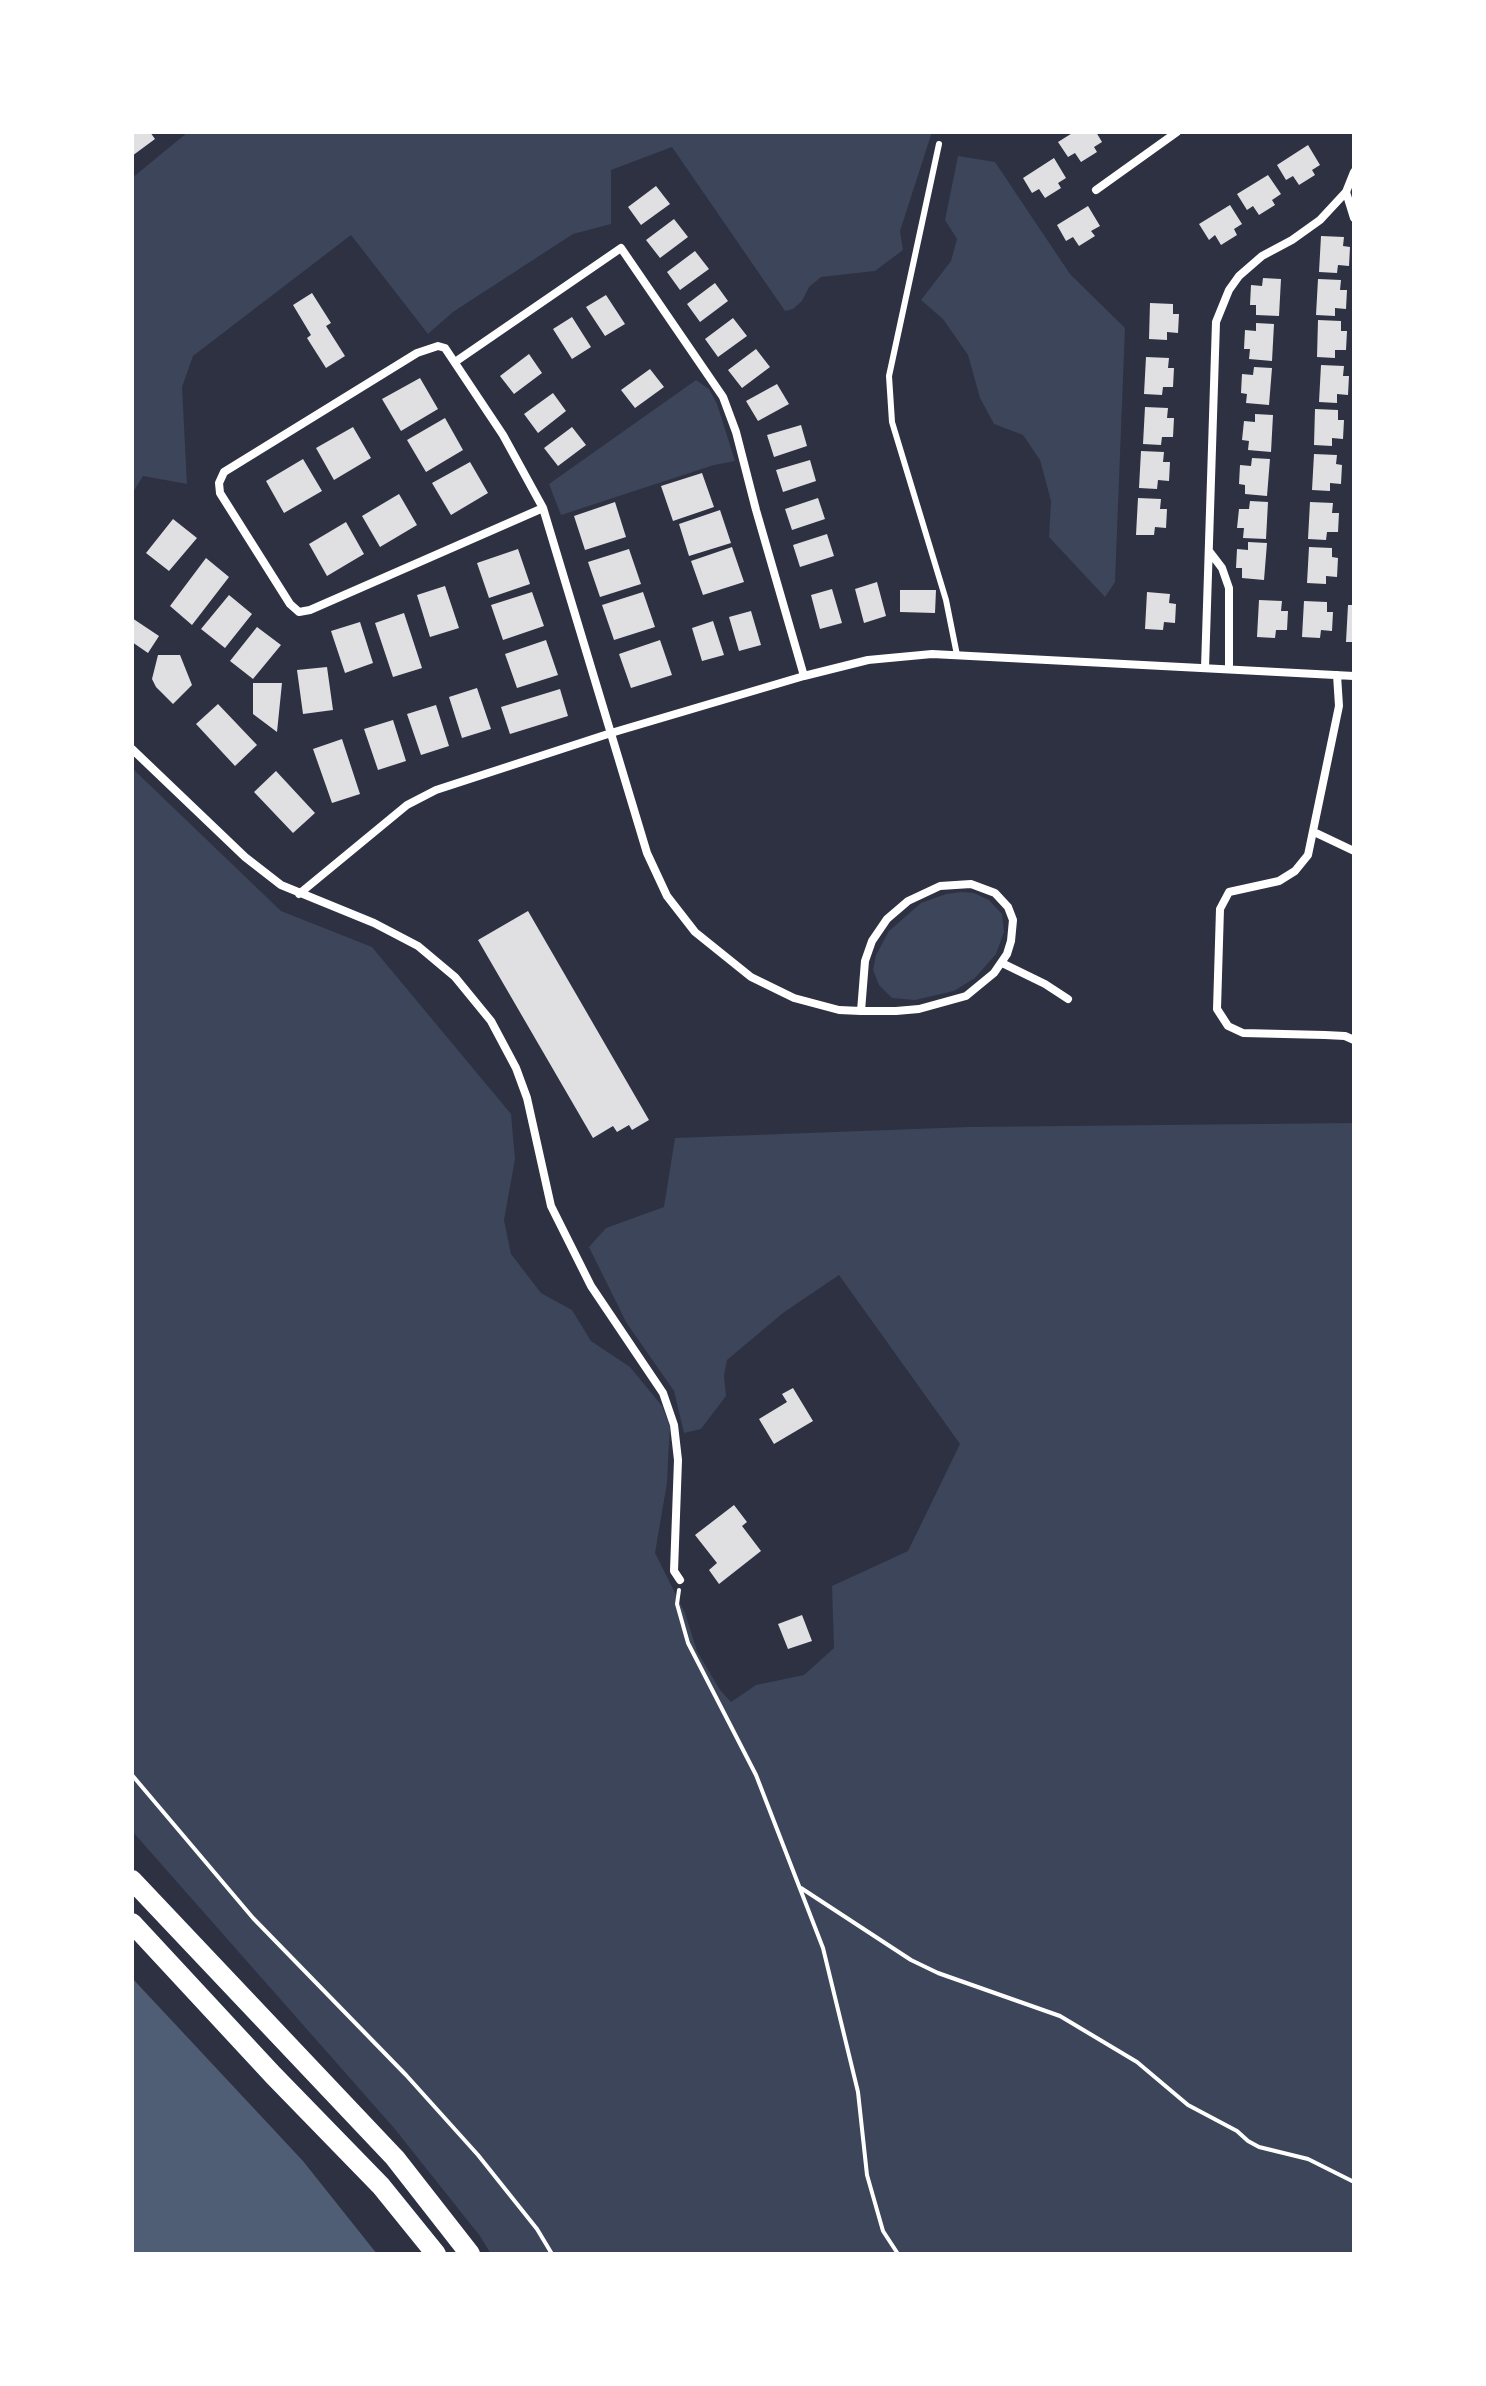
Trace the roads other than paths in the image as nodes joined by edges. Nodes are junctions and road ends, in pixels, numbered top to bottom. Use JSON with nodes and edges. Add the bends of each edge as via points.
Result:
{"nodes":[{"id":1,"x":1177,"y":132,"type":"edge"},
{"id":2,"x":939,"y":144,"type":"dead end"},
{"id":3,"x":1354,"y":172,"type":"edge"},
{"id":4,"x":1096,"y":190,"type":"dead end"},
{"id":5,"x":1346,"y":192,"type":"junction"},
{"id":6,"x":1354,"y":218,"type":"edge"},
{"id":7,"x":455,"y":362,"type":"junction"},
{"id":8,"x":543,"y":508,"type":"junction"},
{"id":9,"x":1208,"y":550,"type":"junction"},
{"id":10,"x":957,"y":655,"type":"junction"},
{"id":11,"x":1205,"y":668,"type":"junction"},
{"id":12,"x":1229,"y":669,"type":"junction"},
{"id":13,"x":1337,"y":675,"type":"junction"},
{"id":14,"x":804,"y":676,"type":"junction"},
{"id":15,"x":1354,"y":676,"type":"edge"},
{"id":16,"x":611,"y":733,"type":"junction"},
{"id":17,"x":132,"y":749,"type":"edge"},
{"id":18,"x":1314,"y":832,"type":"junction"},
{"id":19,"x":1354,"y":851,"type":"edge"},
{"id":20,"x":299,"y":894,"type":"junction"},
{"id":21,"x":1002,"y":963,"type":"junction"},
{"id":22,"x":1068,"y":999,"type":"dead end"},
{"id":23,"x":861,"y":1011,"type":"junction"},
{"id":24,"x":1354,"y":1040,"type":"edge"},
{"id":25,"x":680,"y":1580,"type":"road end"},
{"id":26,"x":132,"y":1880,"type":"edge"},
{"id":27,"x":132,"y":1923,"type":"edge"},
{"id":28,"x":436,"y":2254,"type":"edge"},
{"id":29,"x":470,"y":2254,"type":"edge"}],
"edges":[{"from":1,"to":4,"type":"street"},
{"from":2,"to":10,"type":"lane","via":[[889,376],[892,422],[946,600]]},
{"from":3,"to":5,"type":"street"},
{"from":5,"to":6,"type":"street"},
{"from":5,"to":9,"type":"street","via":[[1307,231],[1250,265],[1221,306],[1216,322]]},
{"from":7,"to":8,"type":"street"},
{"from":7,"to":8,"type":"street","via":[[438,346],[417,353],[224,472],[220,493],[299,612]]},
{"from":7,"to":14,"type":"street","via":[[621,248],[723,397]]},
{"from":8,"to":16,"type":"street"},
{"from":9,"to":11,"type":"street"},
{"from":9,"to":12,"type":"street","via":[[1229,588]]},
{"from":10,"to":11,"type":"street"},
{"from":10,"to":14,"type":"street","via":[[884,658]]},
{"from":11,"to":12,"type":"street"},
{"from":12,"to":13,"type":"street"},
{"from":13,"to":15,"type":"street"},
{"from":13,"to":18,"type":"street","via":[[1339,706]]},
{"from":14,"to":16,"type":"street"},
{"from":16,"to":20,"type":"street","via":[[419,797]]},
{"from":16,"to":23,"type":"street","via":[[655,874],[695,932],[732,964],[772,988],[815,1005]]},
{"from":17,"to":20,"type":"street","via":[[245,857]]},
{"from":18,"to":19,"type":"street"},
{"from":18,"to":24,"type":"street","via":[[1308,855],[1295,871],[1279,881],[1229,892],[1220,909],[1217,1009],[1228,1026],[1243,1033]]},
{"from":20,"to":25,"type":"street","via":[[418,946],[455,977],[491,1021],[527,1098],[551,1206],[591,1286],[663,1393],[674,1425],[674,1571]]},
{"from":21,"to":22,"type":"street"},
{"from":21,"to":23,"type":"street","via":[[978,988],[956,1000],[919,1009]]},
{"from":21,"to":23,"type":"street","via":[[1013,920],[995,893],[958,883],[927,891],[894,911],[876,934],[865,961]]},
{"from":26,"to":29,"type":"highway","via":[[395,2158]]},
{"from":27,"to":28,"type":"highway","via":[[381,2186]]}]}
